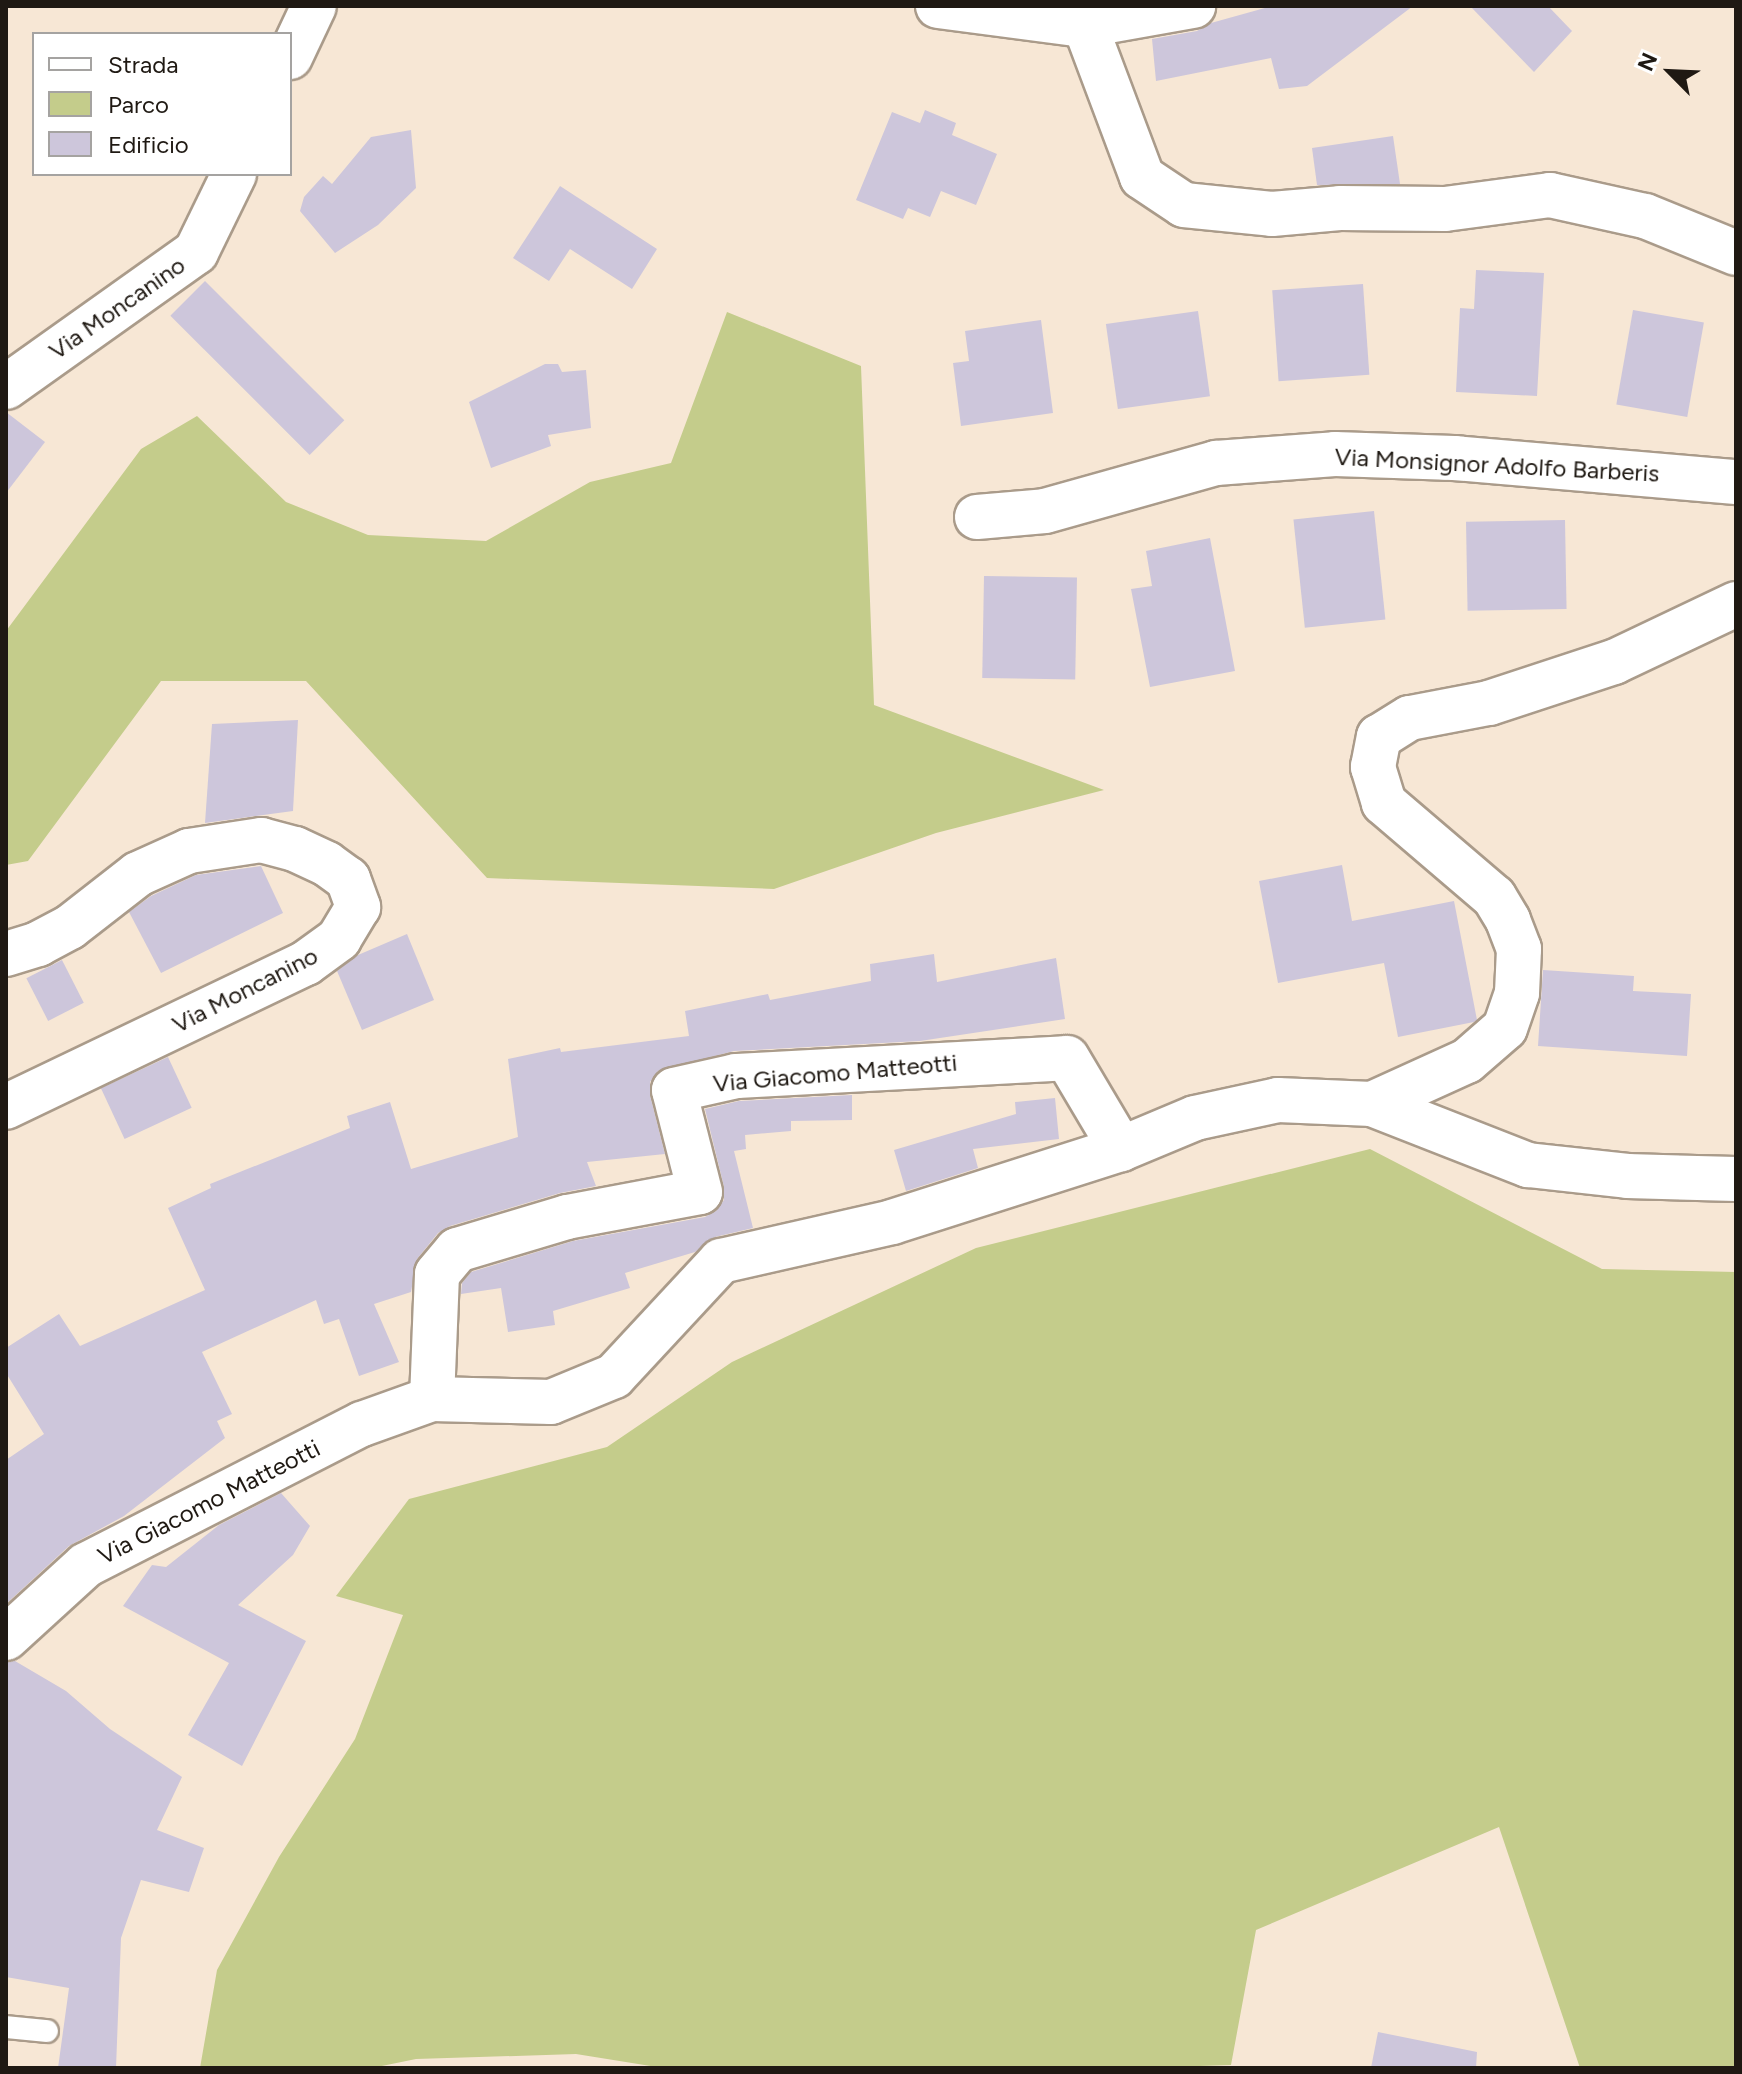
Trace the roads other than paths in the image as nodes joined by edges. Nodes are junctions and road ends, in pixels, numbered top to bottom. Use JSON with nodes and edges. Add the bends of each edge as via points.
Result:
{"nodes":[{"id":1,"x":314,"y":6,"type":"edge"},
{"id":2,"x":938,"y":6,"type":"edge"},
{"id":3,"x":1193,"y":6,"type":"edge"},
{"id":4,"x":1085,"y":25,"type":"junction"},
{"id":5,"x":292,"y":53,"type":"edge"},
{"id":6,"x":233,"y":176,"type":"edge"},
{"id":7,"x":1736,"y":253,"type":"edge"},
{"id":8,"x":6,"y":387,"type":"edge"},
{"id":9,"x":1736,"y":482,"type":"edge"},
{"id":10,"x":977,"y":517,"type":"dead end"},
{"id":11,"x":1736,"y":604,"type":"edge"},
{"id":12,"x":6,"y":954,"type":"edge"},
{"id":13,"x":1372,"y":1104,"type":"junction"},
{"id":14,"x":6,"y":1107,"type":"edge"},
{"id":15,"x":1121,"y":1149,"type":"junction"},
{"id":16,"x":1736,"y":1179,"type":"edge"},
{"id":17,"x":432,"y":1399,"type":"junction"},
{"id":18,"x":6,"y":1638,"type":"edge"},
{"id":19,"x":6,"y":2027,"type":"edge"},
{"id":20,"x":47,"y":2031,"type":"dead end"}],
"edges":[{"from":1,"to":5,"type":"street"},
{"from":2,"to":4,"type":"street"},
{"from":3,"to":4,"type":"street"},
{"from":4,"to":7,"type":"street","via":[[1142,177],[1184,205],[1272,214],[1340,208],[1445,209],[1550,195],[1645,216]]},
{"from":6,"to":8,"type":"street","name":"Via Moncanino","via":[[196,252]]},
{"from":9,"to":10,"type":"street","name":"Via Monsignor Adolfo Barberis","via":[[1454,458],[1335,454],[1216,463],[1045,511]]},
{"from":11,"to":13,"type":"street","via":[[1614,662],[1489,703],[1410,718],[1379,737],[1373,767],[1384,803],[1494,897],[1519,949],[1517,993],[1505,1028],[1467,1061]]},
{"from":12,"to":14,"type":"street","name":"Via Moncanino","via":[[70,927],[138,874],[189,851],[261,840],[327,864],[348,879],[358,907],[339,939],[306,963]]},
{"from":13,"to":15,"type":"street","name":"Via Giacomo Matteotti","via":[[1278,1100],[1195,1118]]},
{"from":13,"to":16,"type":"street","name":"Via Giacomo Matteotti","via":[[1528,1165],[1627,1176]]},
{"from":15,"to":17,"type":"street","name":"Via Giacomo Matteotti","via":[[892,1222],[721,1261],[614,1376],[551,1402]]},
{"from":15,"to":17,"type":"street","name":"Via Giacomo Matteotti","via":[[1067,1058],[736,1076],[674,1090],[700,1192],[567,1217],[457,1250],[437,1274]]},
{"from":17,"to":18,"type":"street","name":"Via Giacomo Matteotti","via":[[362,1424],[86,1565]]},
{"from":19,"to":20,"type":"lane"}]}
